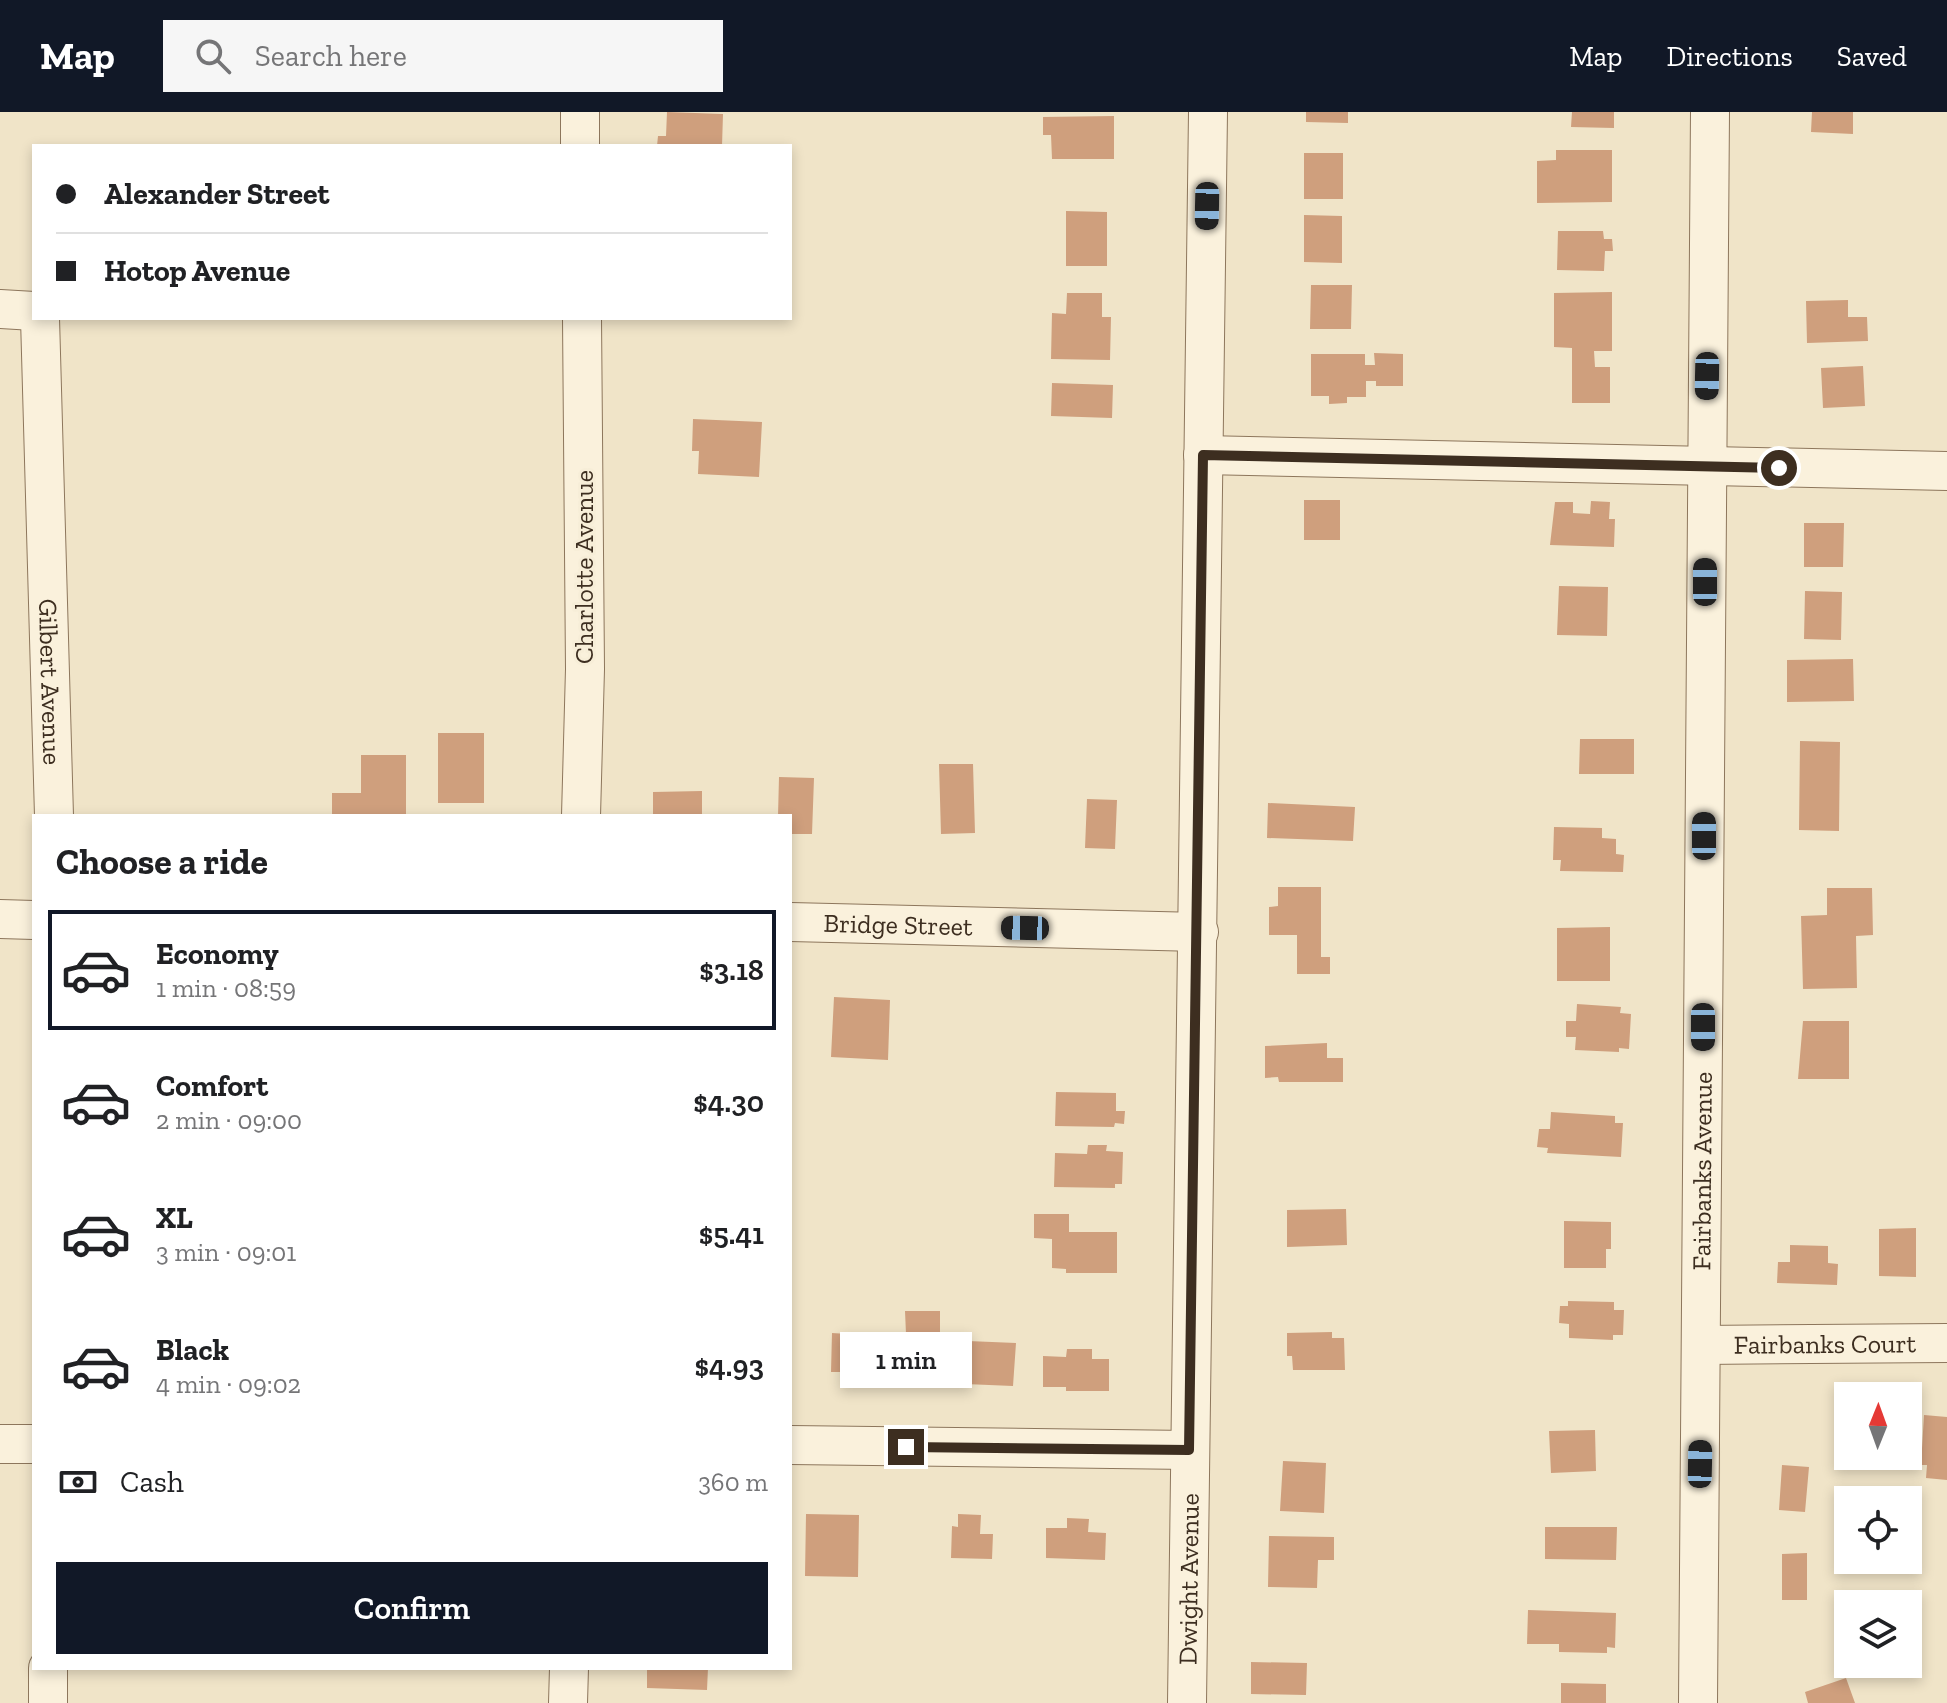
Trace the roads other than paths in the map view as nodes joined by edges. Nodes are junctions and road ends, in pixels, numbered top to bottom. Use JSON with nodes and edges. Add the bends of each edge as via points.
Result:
{"nodes":[{"id":1,"x":580,"y":112,"type":"edge"},
{"id":2,"x":1208,"y":112,"type":"edge"},
{"id":3,"x":1710,"y":112,"type":"edge"},
{"id":4,"x":580,"y":144,"type":"edge"},
{"id":5,"x":0,"y":309,"type":"edge"},
{"id":6,"x":32,"y":311,"type":"edge"},
{"id":7,"x":40,"y":320,"type":"edge"},
{"id":8,"x":582,"y":320,"type":"edge"},
{"id":9,"x":1203,"y":455,"type":"junction"},
{"id":10,"x":1706,"y":467,"type":"junction"},
{"id":11,"x":1947,"y":471,"type":"edge"},
{"id":12,"x":54,"y":814,"type":"edge"},
{"id":13,"x":581,"y":814,"type":"edge"},
{"id":14,"x":0,"y":919,"type":"edge"},
{"id":15,"x":32,"y":920,"type":"edge"},
{"id":16,"x":792,"y":922,"type":"edge"},
{"id":17,"x":1199,"y":932,"type":"junction"},
{"id":18,"x":1947,"y":1343,"type":"edge"},
{"id":19,"x":1701,"y":1345,"type":"junction"},
{"id":20,"x":0,"y":1444,"type":"edge"},
{"id":21,"x":32,"y":1444,"type":"edge"},
{"id":22,"x":792,"y":1445,"type":"edge"},
{"id":23,"x":1189,"y":1450,"type":"junction"},
{"id":24,"x":48,"y":1670,"type":"edge"},
{"id":25,"x":569,"y":1670,"type":"edge"},
{"id":26,"x":48,"y":1703,"type":"edge"},
{"id":27,"x":568,"y":1703,"type":"edge"},
{"id":28,"x":1187,"y":1703,"type":"edge"},
{"id":29,"x":1698,"y":1703,"type":"edge"}],
"edges":[{"from":1,"to":4,"type":"street"},
{"from":2,"to":9,"type":"street","name":"Dwight Avenue"},
{"from":3,"to":10,"type":"street","name":"Fairbanks Avenue"},
{"from":5,"to":6,"type":"street"},
{"from":7,"to":12,"type":"street","name":"Gilbert Avenue"},
{"from":8,"to":13,"type":"street","name":"Charlotte Avenue"},
{"from":9,"to":10,"type":"street"},
{"from":9,"to":17,"type":"street","name":"Dwight Avenue"},
{"from":10,"to":11,"type":"street"},
{"from":10,"to":19,"type":"street","name":"Fairbanks Avenue"},
{"from":14,"to":15,"type":"street"},
{"from":16,"to":17,"type":"street","name":"Bridge Street"},
{"from":17,"to":23,"type":"street","name":"Dwight Avenue"},
{"from":18,"to":19,"type":"street","name":"Fairbanks Court"},
{"from":19,"to":29,"type":"street","name":"Fairbanks Avenue"},
{"from":20,"to":21,"type":"street"},
{"from":22,"to":23,"type":"street"},
{"from":23,"to":28,"type":"street","name":"Dwight Avenue"},
{"from":24,"to":26,"type":"street"},
{"from":25,"to":27,"type":"street"}]}
